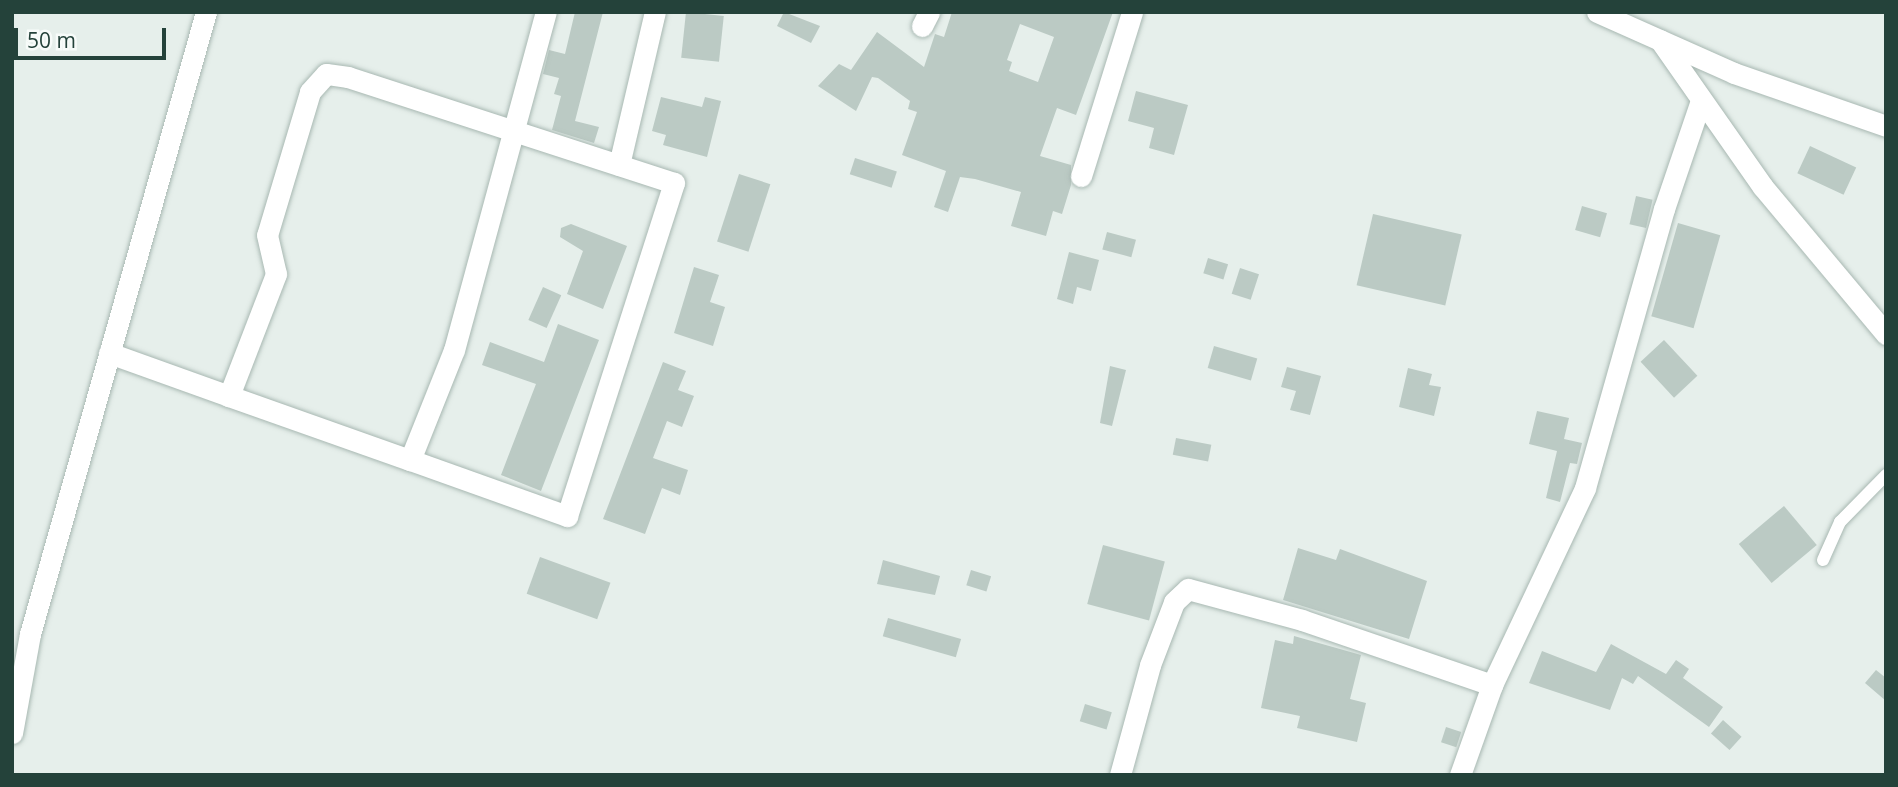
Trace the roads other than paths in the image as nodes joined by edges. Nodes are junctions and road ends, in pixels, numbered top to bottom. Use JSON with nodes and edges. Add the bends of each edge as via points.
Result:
{"nodes":[{"id":1,"x":206,"y":12,"type":"edge"},
{"id":2,"x":546,"y":12,"type":"edge"},
{"id":3,"x":655,"y":12,"type":"edge"},
{"id":4,"x":1132,"y":12,"type":"edge"},
{"id":5,"x":1597,"y":12,"type":"edge"},
{"id":6,"x":1618,"y":17,"type":"edge"},
{"id":7,"x":1660,"y":40,"type":"junction"},
{"id":8,"x":1700,"y":103,"type":"junction"},
{"id":9,"x":1886,"y":126,"type":"edge"},
{"id":10,"x":513,"y":130,"type":"junction"},
{"id":11,"x":619,"y":165,"type":"junction"},
{"id":12,"x":1081,"y":176,"type":"dead end"},
{"id":13,"x":1886,"y":334,"type":"edge"},
{"id":14,"x":110,"y":353,"type":"junction"},
{"id":15,"x":229,"y":396,"type":"junction"},
{"id":16,"x":410,"y":460,"type":"junction"},
{"id":17,"x":1886,"y":475,"type":"edge"},
{"id":18,"x":1823,"y":560,"type":"dead end"},
{"id":19,"x":1492,"y":685,"type":"junction"},
{"id":20,"x":12,"y":733,"type":"edge"},
{"id":21,"x":1120,"y":775,"type":"edge"},
{"id":22,"x":1460,"y":775,"type":"edge"}],
"edges":[{"from":1,"to":14,"type":"street"},
{"from":2,"to":10,"type":"street"},
{"from":3,"to":11,"type":"street"},
{"from":4,"to":12,"type":"street"},
{"from":5,"to":6,"type":"street"},
{"from":6,"to":7,"type":"street"},
{"from":7,"to":8,"type":"street"},
{"from":7,"to":9,"type":"street","via":[[1734,73]]},
{"from":8,"to":13,"type":"street"},
{"from":8,"to":19,"type":"street","via":[[1664,209],[1585,488]]},
{"from":10,"to":11,"type":"street"},
{"from":10,"to":15,"type":"street","via":[[348,77],[326,74],[318,78],[267,235],[276,274]]},
{"from":10,"to":16,"type":"street","via":[[454,351]]},
{"from":11,"to":16,"type":"street","via":[[674,183],[567,516]]},
{"from":14,"to":15,"type":"street"},
{"from":14,"to":20,"type":"street","via":[[30,634]]},
{"from":15,"to":16,"type":"street"},
{"from":17,"to":18,"type":"lane","via":[[1840,522]]},
{"from":19,"to":21,"type":"street","via":[[1302,620],[1188,589],[1174,602],[1150,665]]},
{"from":19,"to":22,"type":"street"}]}
